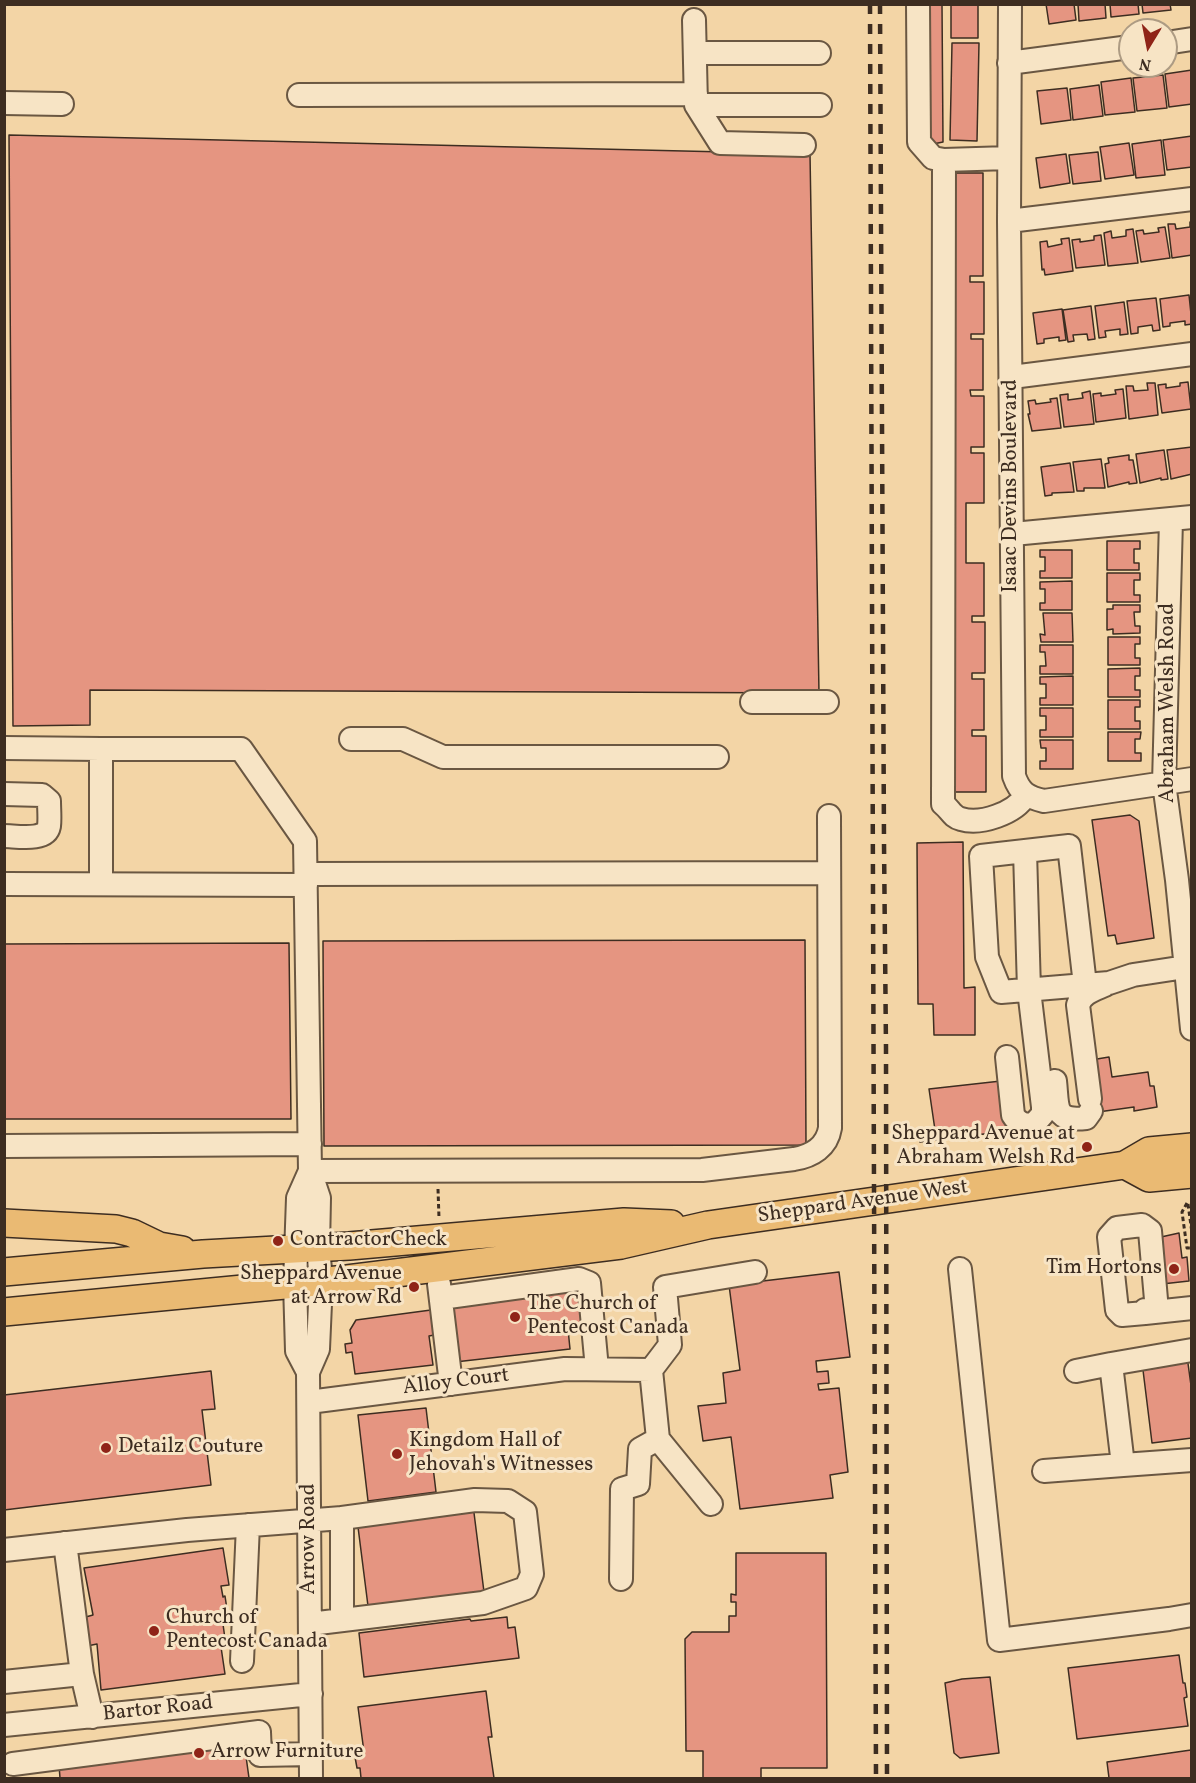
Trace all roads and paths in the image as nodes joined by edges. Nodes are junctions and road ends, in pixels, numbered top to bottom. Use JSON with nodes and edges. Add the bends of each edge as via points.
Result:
{"nodes":[{"id":1,"x":918,"y":4,"type":"edge"},
{"id":2,"x":1010,"y":4,"type":"edge"},
{"id":3,"x":694,"y":20,"type":"dead end"},
{"id":4,"x":1118,"y":49,"type":"edge"},
{"id":5,"x":695,"y":53,"type":"junction"},
{"id":6,"x":819,"y":53,"type":"dead end"},
{"id":7,"x":1009,"y":63,"type":"junction"},
{"id":8,"x":299,"y":96,"type":"dead end"},
{"id":9,"x":696,"y":99,"type":"junction"},
{"id":10,"x":4,"y":103,"type":"edge"},
{"id":11,"x":62,"y":104,"type":"dead end"},
{"id":12,"x":820,"y":105,"type":"dead end"},
{"id":13,"x":804,"y":145,"type":"dead end"},
{"id":14,"x":1009,"y":158,"type":"junction"},
{"id":15,"x":944,"y":160,"type":"junction"},
{"id":16,"x":1191,"y":199,"type":"edge"},
{"id":17,"x":1009,"y":221,"type":"junction"},
{"id":18,"x":1191,"y":354,"type":"edge"},
{"id":19,"x":1012,"y":377,"type":"junction"},
{"id":20,"x":1181,"y":519,"type":"edge"},
{"id":21,"x":1013,"y":534,"type":"junction"},
{"id":22,"x":752,"y":702,"type":"dead end"},
{"id":23,"x":827,"y":702,"type":"dead end"},
{"id":24,"x":351,"y":739,"type":"dead end"},
{"id":25,"x":4,"y":748,"type":"edge"},
{"id":26,"x":101,"y":749,"type":"junction"},
{"id":27,"x":717,"y":757,"type":"dead end"},
{"id":28,"x":1191,"y":779,"type":"edge"},
{"id":29,"x":1164,"y":783,"type":"junction"},
{"id":30,"x":4,"y":794,"type":"edge"},
{"id":31,"x":1025,"y":796,"type":"junction"},
{"id":32,"x":829,"y":816,"type":"dead end"},
{"id":33,"x":4,"y":836,"type":"edge"},
{"id":34,"x":1025,"y":851,"type":"junction"},
{"id":35,"x":829,"y":873,"type":"junction"},
{"id":36,"x":306,"y":880,"type":"junction"},
{"id":37,"x":1184,"y":880,"type":"edge"},
{"id":38,"x":101,"y":883,"type":"junction"},
{"id":39,"x":4,"y":884,"type":"edge"},
{"id":40,"x":1188,"y":967,"type":"edge"},
{"id":41,"x":1109,"y":983,"type":"junction"},
{"id":42,"x":1085,"y":985,"type":"junction"},
{"id":43,"x":1036,"y":989,"type":"junction"},
{"id":44,"x":1191,"y":1029,"type":"edge"},
{"id":45,"x":1007,"y":1057,"type":"dead end"},
{"id":46,"x":310,"y":1144,"type":"junction"},
{"id":47,"x":4,"y":1146,"type":"edge"},
{"id":48,"x":1191,"y":1147,"type":"edge"},
{"id":49,"x":1125,"y":1165,"type":"junction"},
{"id":50,"x":310,"y":1171,"type":"junction"},
{"id":51,"x":1191,"y":1174,"type":"edge"},
{"id":52,"x":438,"y":1188,"type":"dead end"},
{"id":53,"x":4,"y":1223,"type":"edge"},
{"id":54,"x":708,"y":1225,"type":"junction"},
{"id":55,"x":439,"y":1226,"type":"dead end"},
{"id":56,"x":1191,"y":1233,"type":"edge"},
{"id":57,"x":1137,"y":1241,"type":"dead end"},
{"id":58,"x":307,"y":1248,"type":"junction"},
{"id":59,"x":1191,"y":1248,"type":"edge"},
{"id":60,"x":203,"y":1254,"type":"junction"},
{"id":61,"x":437,"y":1268,"type":"junction"},
{"id":62,"x":960,"y":1269,"type":"dead end"},
{"id":63,"x":4,"y":1272,"type":"edge"},
{"id":64,"x":755,"y":1272,"type":"dead end"},
{"id":65,"x":308,"y":1282,"type":"junction"},
{"id":66,"x":441,"y":1298,"type":"junction"},
{"id":67,"x":1191,"y":1308,"type":"edge"},
{"id":68,"x":4,"y":1312,"type":"edge"},
{"id":69,"x":1191,"y":1350,"type":"edge"},
{"id":70,"x":1111,"y":1364,"type":"junction"},
{"id":71,"x":601,"y":1369,"type":"junction"},
{"id":72,"x":651,"y":1371,"type":"junction"},
{"id":73,"x":1077,"y":1371,"type":"dead end"},
{"id":74,"x":451,"y":1384,"type":"junction"},
{"id":75,"x":309,"y":1402,"type":"junction"},
{"id":76,"x":658,"y":1439,"type":"junction"},
{"id":77,"x":1191,"y":1460,"type":"edge"},
{"id":78,"x":1123,"y":1465,"type":"junction"},
{"id":79,"x":1044,"y":1471,"type":"dead end"},
{"id":80,"x":711,"y":1504,"type":"dead end"},
{"id":81,"x":342,"y":1518,"type":"junction"},
{"id":82,"x":309,"y":1521,"type":"junction"},
{"id":83,"x":248,"y":1526,"type":"junction"},
{"id":84,"x":65,"y":1543,"type":"junction"},
{"id":85,"x":4,"y":1550,"type":"edge"},
{"id":86,"x":621,"y":1579,"type":"dead end"},
{"id":87,"x":1191,"y":1615,"type":"edge"},
{"id":88,"x":342,"y":1620,"type":"junction"},
{"id":89,"x":310,"y":1624,"type":"junction"},
{"id":90,"x":242,"y":1661,"type":"dead end"},
{"id":91,"x":83,"y":1681,"type":"junction"},
{"id":92,"x":4,"y":1682,"type":"edge"},
{"id":93,"x":310,"y":1694,"type":"junction"},
{"id":94,"x":93,"y":1717,"type":"junction"},
{"id":95,"x":58,"y":1720,"type":"junction"},
{"id":96,"x":7,"y":1725,"type":"edge"},
{"id":97,"x":311,"y":1754,"type":"junction"},
{"id":98,"x":13,"y":1771,"type":"edge"},
{"id":99,"x":311,"y":1779,"type":"edge"}],
"edges":[{"from":1,"to":15,"type":"street","via":[[919,142],[933,158]]},
{"from":2,"to":7,"type":"street","name":"Isaac Devins Boulevard"},
{"from":3,"to":5,"type":"street"},
{"from":4,"to":7,"type":"street"},
{"from":5,"to":6,"type":"street"},
{"from":5,"to":9,"type":"street"},
{"from":7,"to":14,"type":"street","name":"Isaac Devins Boulevard"},
{"from":8,"to":9,"type":"street"},
{"from":9,"to":12,"type":"street"},
{"from":9,"to":13,"type":"street","via":[[720,143]]},
{"from":10,"to":11,"type":"street"},
{"from":14,"to":15,"type":"street"},
{"from":14,"to":17,"type":"street","name":"Isaac Devins Boulevard"},
{"from":15,"to":31,"type":"street","via":[[943,804],[959,819],[982,820],[1008,812]]},
{"from":16,"to":17,"type":"street"},
{"from":17,"to":19,"type":"street","name":"Isaac Devins Boulevard"},
{"from":18,"to":19,"type":"street"},
{"from":19,"to":21,"type":"street","name":"Isaac Devins Boulevard"},
{"from":20,"to":21,"type":"street"},
{"from":20,"to":29,"type":"street","name":"Abraham Welsh Road"},
{"from":21,"to":31,"type":"street","name":"Isaac Devins Boulevard","via":[[1014,776]]},
{"from":22,"to":23,"type":"street"},
{"from":24,"to":27,"type":"street","via":[[403,739],[443,757]]},
{"from":25,"to":26,"type":"street"},
{"from":26,"to":36,"type":"street","name":"Arrow Road","via":[[240,749],[305,841]]},
{"from":26,"to":38,"type":"street"},
{"from":28,"to":29,"type":"street"},
{"from":29,"to":31,"type":"street","via":[[1044,801]]},
{"from":29,"to":37,"type":"street","name":"Abraham Welsh Road"},
{"from":30,"to":33,"type":"street","via":[[47,798],[49,827],[40,836]]},
{"from":32,"to":35,"type":"street"},
{"from":34,"to":42,"type":"street","via":[[1069,846]]},
{"from":34,"to":43,"type":"street"},
{"from":34,"to":43,"type":"street","via":[[981,856],[987,957],[1000,992]]},
{"from":35,"to":36,"type":"street"},
{"from":35,"to":50,"type":"street","via":[[830,1128],[818,1150],[794,1159],[702,1170]]},
{"from":36,"to":38,"type":"street"},
{"from":36,"to":46,"type":"street","name":"Arrow Road"},
{"from":37,"to":40,"type":"street","name":"Abraham Welsh Road"},
{"from":38,"to":39,"type":"street"},
{"from":40,"to":41,"type":"street","via":[[1133,975]]},
{"from":40,"to":44,"type":"street","name":"Abraham Welsh Road"},
{"from":41,"to":42,"type":"street"},
{"from":41,"to":43,"type":"street","via":[[1087,993],[1078,1005],[1090,1105],[1086,1118],[1071,1120],[1058,1110]]},
{"from":42,"to":43,"type":"street"},
{"from":43,"to":45,"type":"street","via":[[1043,1107],[1040,1120],[1034,1124],[1022,1124],[1013,1115]]},
{"from":46,"to":47,"type":"street"},
{"from":46,"to":50,"type":"street","name":"Arrow Road"},
{"from":48,"to":49,"type":"main road","name":"Sheppard Avenue West","via":[[1149,1151]]},
{"from":49,"to":51,"type":"main road","via":[[1149,1178]]},
{"from":49,"to":54,"type":"main road","name":"Sheppard Avenue West"},
{"from":50,"to":58,"type":"street","name":"Arrow Road","via":[[319,1198]]},
{"from":52,"to":55,"type":"path"},
{"from":53,"to":60,"type":"main road","via":[[116,1229],[159,1245]]},
{"from":54,"to":58,"type":"main road","name":"Sheppard Avenue West","via":[[624,1222]]},
{"from":54,"to":61,"type":"main road","name":"Sheppard Avenue West","via":[[621,1245]]},
{"from":56,"to":59,"type":"path","via":[[1187,1203],[1182,1212],[1187,1248]]},
{"from":57,"to":67,"type":"street","via":[[1151,1312]]},
{"from":58,"to":60,"type":"main road","name":"Sheppard Avenue West"},
{"from":58,"to":65,"type":"street","name":"Arrow Road"},
{"from":60,"to":63,"type":"main road","name":"Sheppard Avenue West"},
{"from":61,"to":65,"type":"main road","name":"Sheppard Avenue West"},
{"from":61,"to":66,"type":"street"},
{"from":62,"to":87,"type":"street","via":[[999,1640]]},
{"from":64,"to":72,"type":"street","via":[[665,1287],[670,1345]]},
{"from":65,"to":68,"type":"main road","name":"Sheppard Avenue West"},
{"from":65,"to":75,"type":"street","name":"Arrow Road","via":[[318,1349],[308,1372]]},
{"from":66,"to":71,"type":"street","via":[[579,1279],[589,1283]]},
{"from":66,"to":74,"type":"street"},
{"from":69,"to":70,"type":"street"},
{"from":70,"to":73,"type":"street"},
{"from":70,"to":78,"type":"street"},
{"from":71,"to":72,"type":"street","name":"Alloy Court"},
{"from":71,"to":74,"type":"street","name":"Alloy Court","via":[[565,1369]]},
{"from":72,"to":76,"type":"street"},
{"from":74,"to":75,"type":"street","name":"Alloy Court"},
{"from":75,"to":82,"type":"street","name":"Arrow Road"},
{"from":76,"to":80,"type":"street"},
{"from":76,"to":86,"type":"street","via":[[640,1449],[638,1484],[622,1489]]},
{"from":77,"to":78,"type":"street"},
{"from":78,"to":79,"type":"street"},
{"from":81,"to":82,"type":"street"},
{"from":81,"to":88,"type":"street"},
{"from":81,"to":88,"type":"street","via":[[475,1500],[508,1501],[525,1512],[532,1574],[526,1588],[483,1603]]},
{"from":82,"to":83,"type":"street"},
{"from":82,"to":89,"type":"street","name":"Arrow Road"},
{"from":83,"to":84,"type":"street"},
{"from":83,"to":90,"type":"street"},
{"from":84,"to":85,"type":"street"},
{"from":84,"to":91,"type":"street"},
{"from":88,"to":89,"type":"street"},
{"from":89,"to":93,"type":"street","name":"Arrow Road"},
{"from":91,"to":92,"type":"street"},
{"from":91,"to":94,"type":"street"},
{"from":91,"to":95,"type":"street"},
{"from":93,"to":94,"type":"street","name":"Bartor Road"},
{"from":93,"to":97,"type":"street","name":"Arrow Road"},
{"from":94,"to":95,"type":"street","name":"Bartor Road"},
{"from":95,"to":96,"type":"street","name":"Bartor Road"},
{"from":96,"to":98,"type":"street"},
{"from":97,"to":98,"type":"street","via":[[260,1755],[259,1732]]},
{"from":97,"to":99,"type":"street","name":"Arrow Road"}]}
